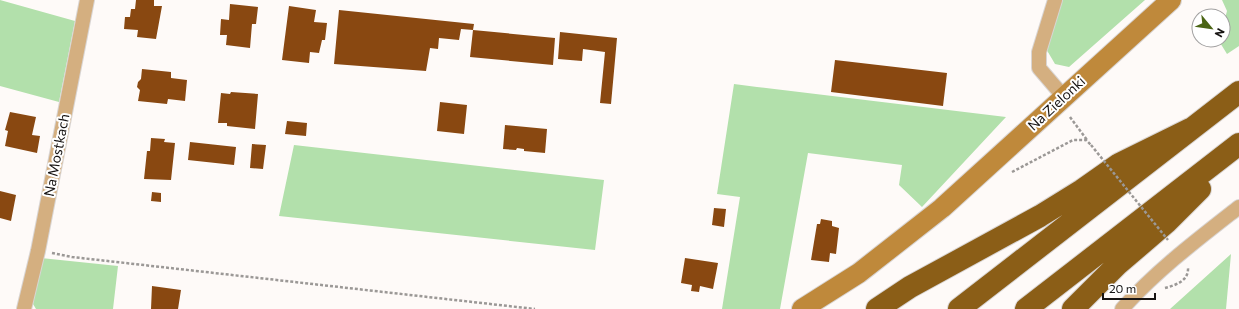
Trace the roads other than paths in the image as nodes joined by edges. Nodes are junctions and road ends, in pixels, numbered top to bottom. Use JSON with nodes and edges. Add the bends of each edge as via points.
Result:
{"nodes":[{"id":1,"x":87,"y":0,"type":"edge"},
{"id":2,"x":1055,"y":0,"type":"edge"},
{"id":3,"x":1171,"y":0,"type":"edge"},
{"id":4,"x":1239,"y":92,"type":"edge"},
{"id":5,"x":1063,"y":96,"type":"junction"},
{"id":6,"x":1190,"y":129,"type":"junction"},
{"id":7,"x":1239,"y":144,"type":"edge"},
{"id":8,"x":1239,"y":148,"type":"edge"},
{"id":9,"x":1239,"y":207,"type":"edge"},
{"id":10,"x":24,"y":309,"type":"edge"},
{"id":11,"x":802,"y":309,"type":"edge"},
{"id":12,"x":877,"y":309,"type":"edge"},
{"id":13,"x":959,"y":309,"type":"edge"},
{"id":14,"x":1026,"y":309,"type":"edge"},
{"id":15,"x":1073,"y":309,"type":"edge"},
{"id":16,"x":1122,"y":309,"type":"edge"}],
"edges":[{"from":1,"to":10,"type":"street","name":"Na Mostkach","via":[[38,251]]},
{"from":2,"to":5,"type":"street","via":[[1039,52],[1039,68]]},
{"from":3,"to":5,"type":"street","name":"Na Zielonki"},
{"from":4,"to":6,"type":"highway"},
{"from":5,"to":11,"type":"street","name":"Na Zielonki","via":[[942,208],[859,273]]},
{"from":6,"to":12,"type":"highway","via":[[1119,164],[1040,216],[910,287]]},
{"from":6,"to":13,"type":"highway"},
{"from":7,"to":14,"type":"highway"},
{"from":8,"to":15,"type":"highway","via":[[1166,223],[1117,265]]},
{"from":9,"to":16,"type":"street","via":[[1179,255]]}]}
